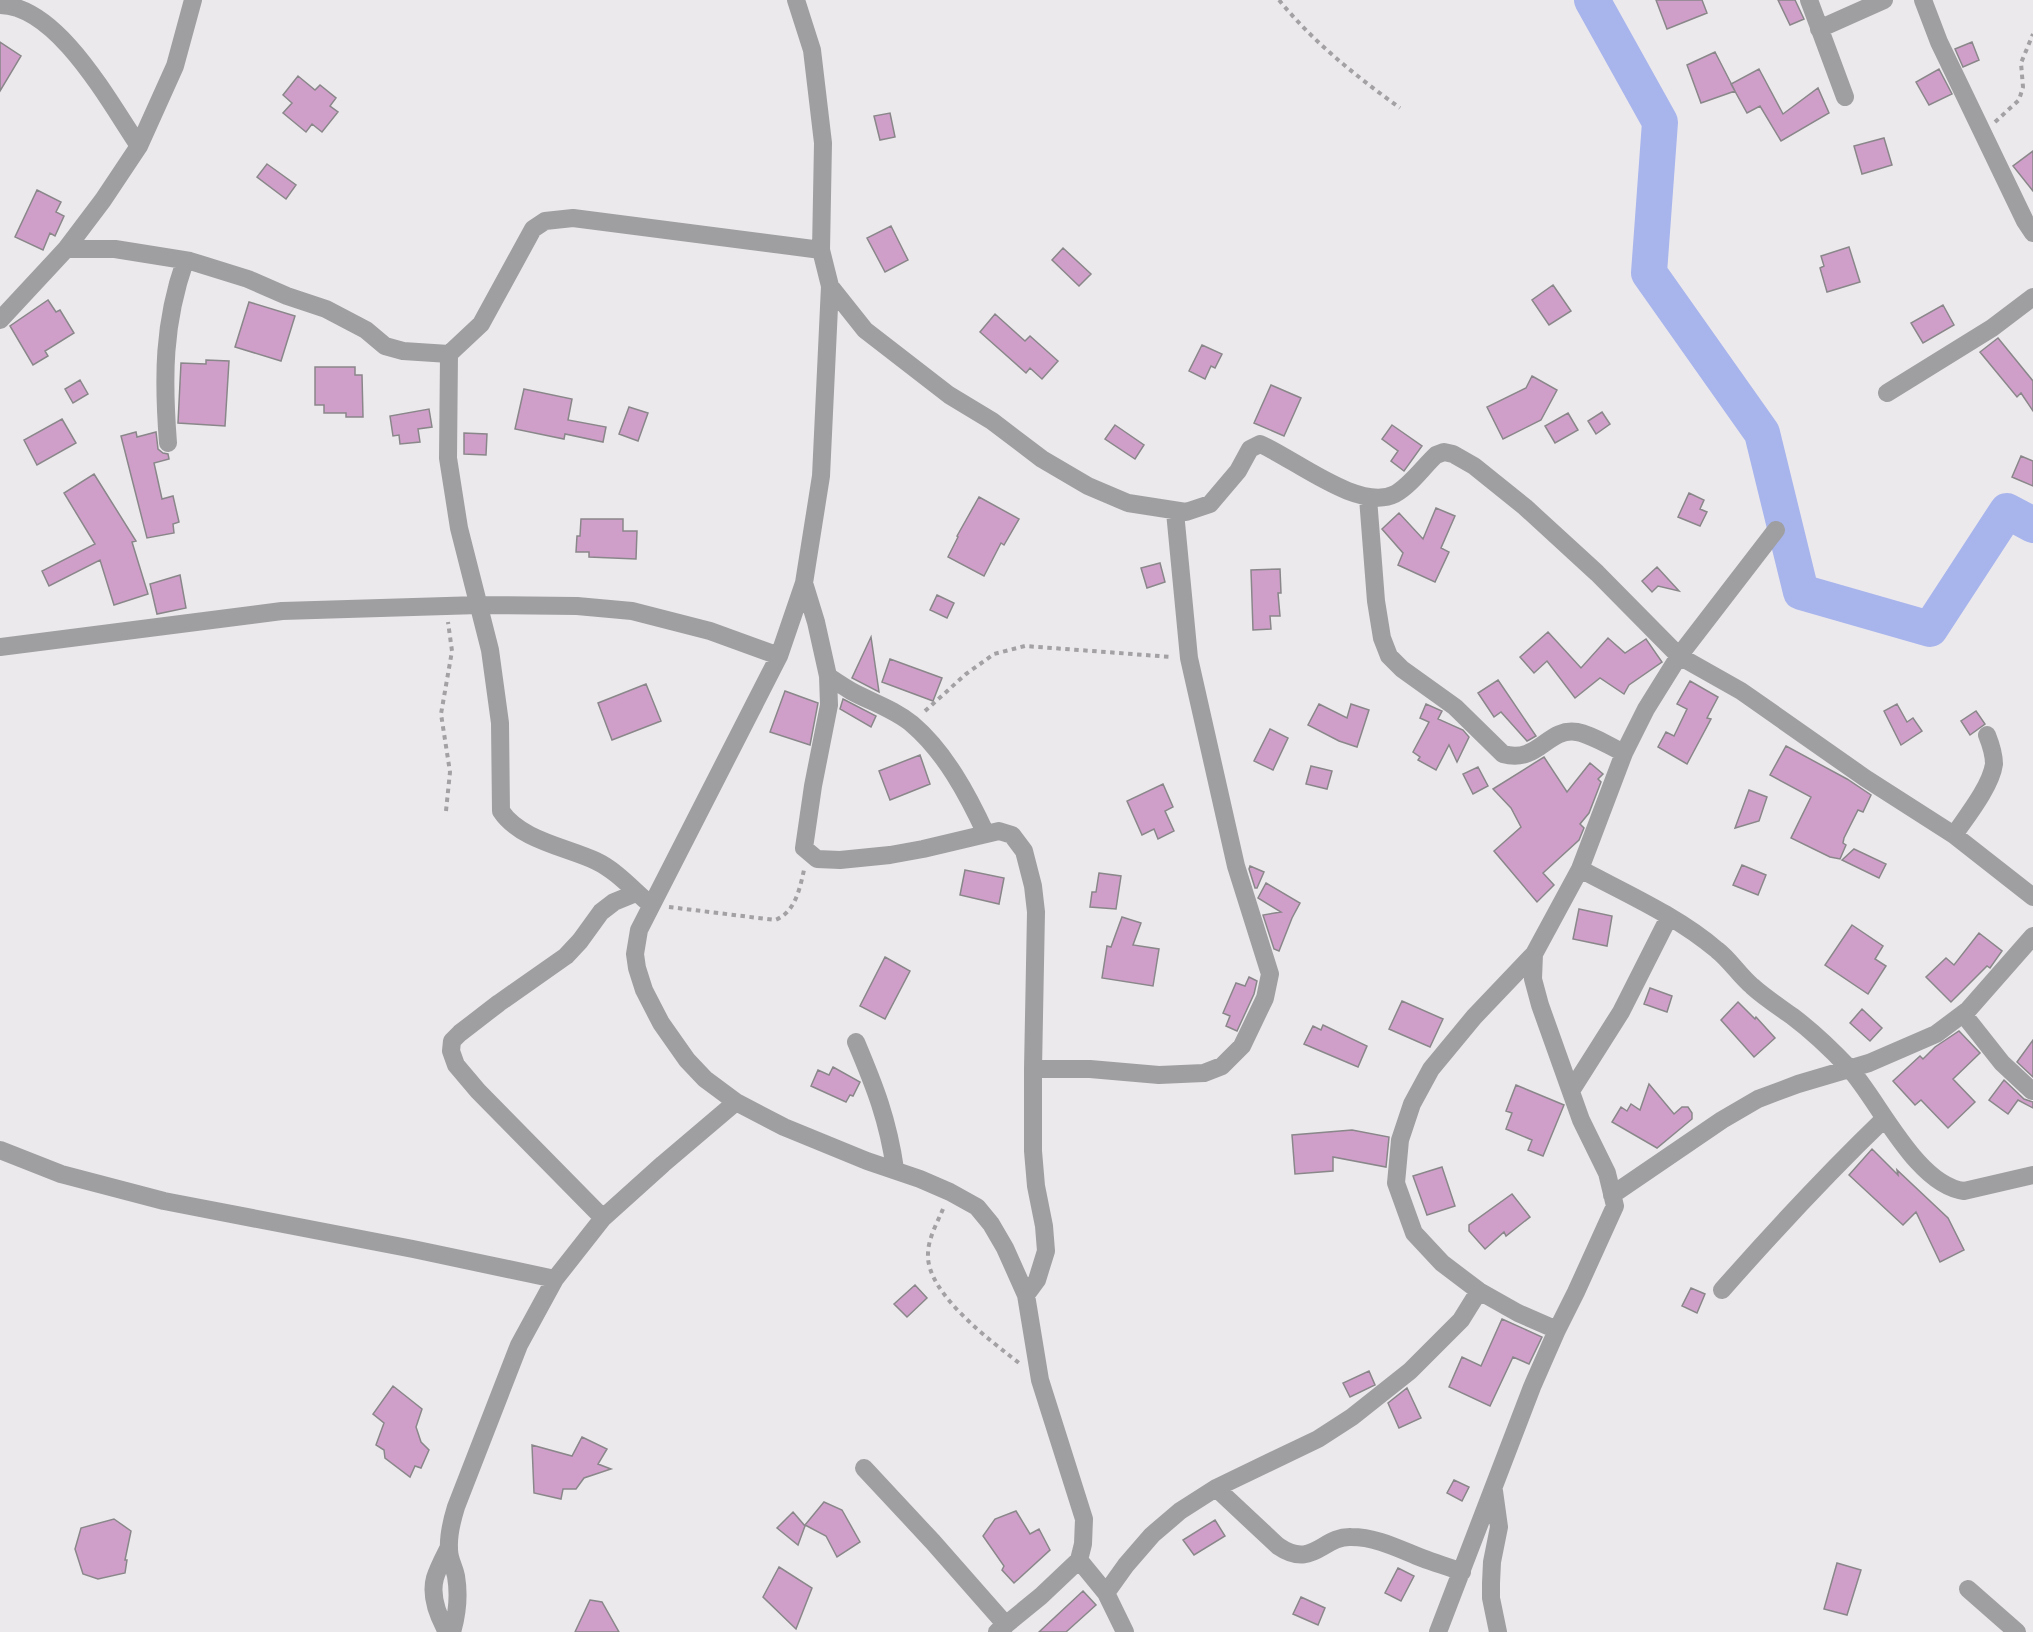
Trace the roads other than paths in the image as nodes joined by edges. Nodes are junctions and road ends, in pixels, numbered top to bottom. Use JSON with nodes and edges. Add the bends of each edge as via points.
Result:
{"nodes":[{"id":1,"x":193,"y":0,"type":"edge"},
{"id":2,"x":796,"y":0,"type":"edge"},
{"id":3,"x":1809,"y":0,"type":"edge"},
{"id":4,"x":1884,"y":0,"type":"edge"},
{"id":5,"x":1923,"y":0,"type":"edge"},
{"id":6,"x":0,"y":5,"type":"edge"},
{"id":7,"x":1819,"y":29,"type":"junction"},
{"id":8,"x":1845,"y":97,"type":"dead end"},
{"id":9,"x":139,"y":146,"type":"junction"},
{"id":10,"x":2033,"y":233,"type":"edge"},
{"id":11,"x":66,"y":249,"type":"junction"},
{"id":12,"x":821,"y":250,"type":"junction"},
{"id":13,"x":185,"y":261,"type":"junction"},
{"id":14,"x":830,"y":286,"type":"junction"},
{"id":15,"x":2033,"y":297,"type":"edge"},
{"id":16,"x":0,"y":320,"type":"edge"},
{"id":17,"x":449,"y":354,"type":"junction"},
{"id":18,"x":1887,"y":393,"type":"dead end"},
{"id":19,"x":168,"y":443,"type":"dead end"},
{"id":20,"x":1368,"y":498,"type":"junction"},
{"id":21,"x":1175,"y":512,"type":"junction"},
{"id":22,"x":1776,"y":530,"type":"dead end"},
{"id":23,"x":804,"y":583,"type":"junction"},
{"id":24,"x":479,"y":605,"type":"junction"},
{"id":25,"x":0,"y":647,"type":"edge"},
{"id":26,"x":779,"y":656,"type":"junction"},
{"id":27,"x":1679,"y":656,"type":"junction"},
{"id":28,"x":828,"y":676,"type":"junction"},
{"id":29,"x":1987,"y":735,"type":"dead end"},
{"id":30,"x":1624,"y":753,"type":"junction"},
{"id":31,"x":986,"y":834,"type":"junction"},
{"id":32,"x":1954,"y":835,"type":"junction"},
{"id":33,"x":1580,"y":869,"type":"junction"},
{"id":34,"x":636,"y":893,"type":"junction"},
{"id":35,"x":2033,"y":897,"type":"edge"},
{"id":36,"x":651,"y":905,"type":"junction"},
{"id":37,"x":1669,"y":917,"type":"junction"},
{"id":38,"x":2033,"y":936,"type":"edge"},
{"id":39,"x":1534,"y":954,"type":"junction"},
{"id":40,"x":1964,"y":1015,"type":"junction"},
{"id":41,"x":856,"y":1042,"type":"dead end"},
{"id":42,"x":1033,"y":1069,"type":"junction"},
{"id":43,"x":1850,"y":1070,"type":"junction"},
{"id":44,"x":1571,"y":1091,"type":"junction"},
{"id":45,"x":2032,"y":1091,"type":"edge"},
{"id":46,"x":736,"y":1102,"type":"junction"},
{"id":47,"x":1884,"y":1119,"type":"junction"},
{"id":48,"x":0,"y":1150,"type":"edge"},
{"id":49,"x":895,"y":1169,"type":"junction"},
{"id":50,"x":2033,"y":1175,"type":"edge"},
{"id":51,"x":1612,"y":1195,"type":"junction"},
{"id":52,"x":603,"y":1218,"type":"junction"},
{"id":53,"x":555,"y":1279,"type":"junction"},
{"id":54,"x":1722,"y":1290,"type":"dead end"},
{"id":55,"x":1479,"y":1291,"type":"junction"},
{"id":56,"x":1026,"y":1295,"type":"junction"},
{"id":57,"x":1557,"y":1330,"type":"junction"},
{"id":58,"x":864,"y":1468,"type":"dead end"},
{"id":59,"x":1216,"y":1488,"type":"junction"},
{"id":60,"x":1494,"y":1489,"type":"junction"},
{"id":61,"x":448,"y":1548,"type":"junction"},
{"id":62,"x":1078,"y":1560,"type":"junction"},
{"id":63,"x":1462,"y":1572,"type":"junction"},
{"id":64,"x":1968,"y":1589,"type":"dead end"},
{"id":65,"x":1106,"y":1593,"type":"junction"},
{"id":66,"x":1002,"y":1629,"type":"edge"},
{"id":67,"x":447,"y":1632,"type":"edge"},
{"id":68,"x":452,"y":1632,"type":"edge"},
{"id":69,"x":1125,"y":1632,"type":"edge"},
{"id":70,"x":1438,"y":1632,"type":"edge"},
{"id":71,"x":1497,"y":1632,"type":"edge"},
{"id":72,"x":2017,"y":1632,"type":"edge"}],
"edges":[{"from":1,"to":9,"type":"street","via":[[175,66]]},
{"from":2,"to":12,"type":"street","via":[[812,50],[823,143]]},
{"from":3,"to":7,"type":"street"},
{"from":4,"to":7,"type":"street"},
{"from":5,"to":10,"type":"street"},
{"from":6,"to":9,"type":"street","via":[[30,12],[52,28],[80,58]]},
{"from":7,"to":8,"type":"street"},
{"from":9,"to":11,"type":"street"},
{"from":11,"to":13,"type":"street","via":[[116,249]]},
{"from":11,"to":16,"type":"street"},
{"from":12,"to":14,"type":"street"},
{"from":12,"to":17,"type":"street","via":[[573,218],[545,221],[533,229],[481,324]]},
{"from":13,"to":17,"type":"street","via":[[248,279],[326,309],[366,330],[385,346]]},
{"from":13,"to":19,"type":"street","via":[[170,311],[167,342],[164,378]]},
{"from":14,"to":21,"type":"street","via":[[866,330],[949,395],[1042,459],[1088,486],[1128,503]]},
{"from":14,"to":23,"type":"street","via":[[821,476]]},
{"from":15,"to":18,"type":"street","via":[[1992,328]]},
{"from":17,"to":24,"type":"street","via":[[448,458],[459,528]]},
{"from":20,"to":21,"type":"street","via":[[1332,485],[1260,444],[1250,449],[1238,471],[1210,504]]},
{"from":20,"to":27,"type":"street","via":[[1396,493],[1436,455],[1454,454],[1526,507]]},
{"from":20,"to":30,"type":"street","via":[[1382,638],[1389,656],[1402,669],[1455,707],[1503,754],[1525,755],[1558,735],[1575,731]]},
{"from":21,"to":42,"type":"street","via":[[1189,658],[1236,867],[1270,974],[1265,998],[1242,1046],[1222,1066],[1204,1073],[1159,1075]]},
{"from":22,"to":27,"type":"street"},
{"from":23,"to":26,"type":"street"},
{"from":23,"to":28,"type":"street"},
{"from":24,"to":25,"type":"street","via":[[282,611]]},
{"from":24,"to":26,"type":"street","via":[[632,611],[710,631]]},
{"from":24,"to":34,"type":"street","via":[[500,723],[501,811],[519,829],[615,872]]},
{"from":26,"to":36,"type":"street"},
{"from":27,"to":30,"type":"street"},
{"from":27,"to":32,"type":"street","via":[[1741,691]]},
{"from":28,"to":31,"type":"street","via":[[912,724],[962,786]]},
{"from":28,"to":31,"type":"street","via":[[829,705],[813,786],[804,848],[807,852],[828,860],[870,857]]},
{"from":29,"to":32,"type":"street","via":[[1994,761],[1991,775]]},
{"from":30,"to":33,"type":"street"},
{"from":31,"to":42,"type":"street","via":[[999,831],[1012,835],[1024,851],[1033,886]]},
{"from":32,"to":35,"type":"street"},
{"from":33,"to":37,"type":"street"},
{"from":33,"to":39,"type":"street"},
{"from":34,"to":36,"type":"street"},
{"from":34,"to":52,"type":"street","via":[[601,912],[566,956],[452,1041],[456,1065],[478,1091]]},
{"from":36,"to":46,"type":"street","via":[[639,930],[635,954],[644,990],[687,1060]]},
{"from":37,"to":43,"type":"street","via":[[1719,951],[1752,986],[1794,1017]]},
{"from":37,"to":44,"type":"street","via":[[1621,1012]]},
{"from":38,"to":40,"type":"street"},
{"from":39,"to":44,"type":"street","via":[[1533,979],[1540,1005]]},
{"from":39,"to":55,"type":"street","via":[[1431,1069],[1412,1104],[1400,1140],[1396,1183],[1414,1233],[1442,1263]]},
{"from":40,"to":43,"type":"street","via":[[1936,1034]]},
{"from":40,"to":45,"type":"street","via":[[2002,1064]]},
{"from":41,"to":49,"type":"street","via":[[883,1107]]},
{"from":42,"to":56,"type":"street","via":[[1033,1151],[1046,1251],[1037,1280]]},
{"from":43,"to":47,"type":"street"},
{"from":43,"to":51,"type":"street","via":[[1758,1099],[1722,1119]]},
{"from":44,"to":51,"type":"street","via":[[1607,1173]]},
{"from":46,"to":49,"type":"street","via":[[784,1127]]},
{"from":46,"to":52,"type":"street"},
{"from":47,"to":50,"type":"street","via":[[1921,1164],[1953,1190],[1964,1191]]},
{"from":47,"to":54,"type":"street","via":[[1836,1165]]},
{"from":48,"to":53,"type":"street","via":[[61,1174],[164,1201]]},
{"from":49,"to":56,"type":"street","via":[[977,1208],[1005,1248]]},
{"from":51,"to":57,"type":"street","via":[[1615,1206]]},
{"from":52,"to":53,"type":"street"},
{"from":53,"to":61,"type":"street","via":[[500,1390],[456,1507]]},
{"from":55,"to":57,"type":"street"},
{"from":55,"to":59,"type":"street","via":[[1461,1320],[1410,1371],[1352,1417],[1318,1439]]},
{"from":56,"to":62,"type":"street","via":[[1040,1380],[1084,1519]]},
{"from":57,"to":60,"type":"street"},
{"from":58,"to":66,"type":"street","via":[[947,1558]]},
{"from":59,"to":63,"type":"street","via":[[1290,1553],[1317,1552],[1337,1539],[1353,1537],[1386,1543]]},
{"from":59,"to":65,"type":"street","via":[[1152,1535]]},
{"from":60,"to":63,"type":"street"},
{"from":60,"to":71,"type":"street","via":[[1499,1527],[1492,1562],[1491,1598]]},
{"from":61,"to":67,"type":"street","via":[[435,1579],[436,1609]]},
{"from":61,"to":68,"type":"street","via":[[456,1574]]},
{"from":62,"to":65,"type":"street"},
{"from":62,"to":66,"type":"street"},
{"from":63,"to":70,"type":"street"},
{"from":64,"to":72,"type":"street"},
{"from":65,"to":69,"type":"street"}]}
